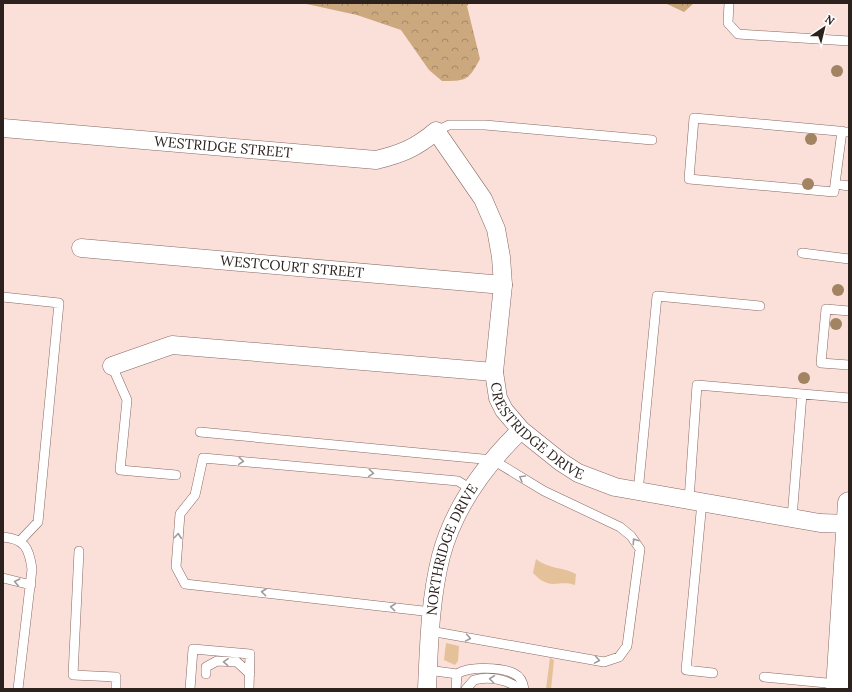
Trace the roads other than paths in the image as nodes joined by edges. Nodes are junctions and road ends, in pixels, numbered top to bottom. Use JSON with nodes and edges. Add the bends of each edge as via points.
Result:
{"nodes":[{"id":1,"x":729,"y":3,"type":"edge"},
{"id":2,"x":849,"y":41,"type":"edge"},
{"id":3,"x":3,"y":128,"type":"edge"},
{"id":4,"x":436,"y":131,"type":"junction"},
{"id":5,"x":846,"y":132,"type":"edge"},
{"id":6,"x":652,"y":140,"type":"dead end"},
{"id":7,"x":835,"y":184,"type":"junction"},
{"id":8,"x":849,"y":186,"type":"edge"},
{"id":9,"x":81,"y":248,"type":"dead end"},
{"id":10,"x":802,"y":253,"type":"dead end"},
{"id":11,"x":849,"y":259,"type":"edge"},
{"id":12,"x":503,"y":285,"type":"junction"},
{"id":13,"x":3,"y":297,"type":"edge"},
{"id":14,"x":760,"y":306,"type":"dead end"},
{"id":15,"x":849,"y":311,"type":"edge"},
{"id":16,"x":849,"y":365,"type":"edge"},
{"id":17,"x":112,"y":366,"type":"joint"},
{"id":18,"x":494,"y":372,"type":"junction"},
{"id":19,"x":802,"y":394,"type":"junction"},
{"id":20,"x":849,"y":398,"type":"edge"},
{"id":21,"x":521,"y":430,"type":"junction"},
{"id":22,"x":200,"y":432,"type":"dead end"},
{"id":23,"x":493,"y":460,"type":"junction"},
{"id":24,"x":176,"y":475,"type":"dead end"},
{"id":25,"x":471,"y":489,"type":"junction"},
{"id":26,"x":638,"y":492,"type":"junction"},
{"id":27,"x":695,"y":501,"type":"junction"},
{"id":28,"x":849,"y":517,"type":"edge"},
{"id":29,"x":792,"y":518,"type":"junction"},
{"id":30,"x":3,"y":537,"type":"edge"},
{"id":31,"x":20,"y":541,"type":"junction"},
{"id":32,"x":79,"y":551,"type":"dead end"},
{"id":33,"x":3,"y":578,"type":"edge"},
{"id":34,"x":31,"y":585,"type":"junction"},
{"id":35,"x":432,"y":612,"type":"junction"},
{"id":36,"x":430,"y":631,"type":"junction"},
{"id":37,"x":844,"y":644,"type":"edge"},
{"id":38,"x":428,"y":670,"type":"junction"},
{"id":39,"x":714,"y":673,"type":"dead end"},
{"id":40,"x":206,"y":674,"type":"dead end"},
{"id":41,"x":250,"y":674,"type":"junction"},
{"id":42,"x":457,"y":674,"type":"junction"},
{"id":43,"x":764,"y":677,"type":"dead end"},
{"id":44,"x":837,"y":686,"type":"edge"},
{"id":45,"x":18,"y":689,"type":"edge"},
{"id":46,"x":116,"y":689,"type":"edge"},
{"id":47,"x":190,"y":689,"type":"edge"},
{"id":48,"x":249,"y":689,"type":"edge"},
{"id":49,"x":427,"y":689,"type":"edge"},
{"id":50,"x":456,"y":689,"type":"edge"},
{"id":51,"x":466,"y":689,"type":"edge"},
{"id":52,"x":519,"y":689,"type":"edge"},
{"id":53,"x":524,"y":689,"type":"edge"}],
"edges":[{"from":1,"to":2,"type":"lane","via":[[728,23],[738,34]]},
{"from":3,"to":4,"type":"street","name":"WESTRIDGE STREET","via":[[376,160],[402,154]]},
{"from":4,"to":6,"type":"lane","via":[[449,125],[485,125]]},
{"from":4,"to":12,"type":"street","name":"CRESTRIDGE DRIVE","via":[[483,199],[496,229]]},
{"from":5,"to":7,"type":"lane"},
{"from":5,"to":7,"type":"lane","via":[[694,118],[689,179],[834,192]]},
{"from":7,"to":8,"type":"lane"},
{"from":9,"to":12,"type":"street","name":"WESTCOURT STREET"},
{"from":10,"to":11,"type":"lane"},
{"from":12,"to":18,"type":"street","name":"CRESTRIDGE DRIVE"},
{"from":13,"to":31,"type":"lane","via":[[59,303],[38,522]]},
{"from":14,"to":26,"type":"lane","via":[[657,296]]},
{"from":15,"to":16,"type":"lane","via":[[826,309],[820,363]]},
{"from":17,"to":18,"type":"street","via":[[172,345]]},
{"from":17,"to":24,"type":"lane","via":[[127,400],[120,470]]},
{"from":18,"to":21,"type":"street","name":"CRESTRIDGE DRIVE","via":[[498,398],[504,410]]},
{"from":19,"to":20,"type":"lane"},
{"from":19,"to":27,"type":"lane","via":[[697,386]]},
{"from":19,"to":29,"type":"lane"},
{"from":21,"to":23,"type":"street","name":"NORTHRIDGE DRIVE"},
{"from":21,"to":26,"type":"street","name":"CRESTRIDGE DRIVE","via":[[560,462],[578,473],[615,487]]},
{"from":22,"to":23,"type":"lane"},
{"from":23,"to":25,"type":"street","name":"NORTHRIDGE DRIVE"},
{"from":36,"to":23,"type":"lane","one_way":true,"via":[[604,662],[619,657],[627,646],[640,549],[631,536],[620,526],[544,491]]},
{"from":25,"to":35,"type":"street","name":"NORTHRIDGE DRIVE","via":[[441,555]]},
{"from":35,"to":25,"type":"lane","one_way":true,"via":[[185,584],[176,567],[180,514],[195,496],[202,458],[458,481]]},
{"from":26,"to":27,"type":"street","name":"CRESTRIDGE DRIVE"},
{"from":27,"to":29,"type":"street","name":"CRESTRIDGE DRIVE"},
{"from":27,"to":39,"type":"lane","via":[[686,670]]},
{"from":28,"to":29,"type":"street","name":"CRESTRIDGE DRIVE","via":[[820,523]]},
{"from":28,"to":37,"type":"street"},
{"from":30,"to":31,"type":"lane"},
{"from":31,"to":34,"type":"lane","via":[[25,545],[31,559]]},
{"from":32,"to":46,"type":"lane","via":[[73,675],[116,677]]},
{"from":34,"to":33,"type":"lane","one_way":true},
{"from":34,"to":45,"type":"lane"},
{"from":35,"to":36,"type":"street","name":"NORTHRIDGE DRIVE"},
{"from":36,"to":38,"type":"street","name":"NORTHRIDGE DRIVE"},
{"from":37,"to":44,"type":"street"},
{"from":38,"to":42,"type":"lane"},
{"from":38,"to":49,"type":"street","name":"NORTHRIDGE DRIVE"},
{"from":41,"to":40,"type":"lane","one_way":true,"via":[[237,662],[217,661],[206,667]]},
{"from":41,"to":47,"type":"lane","via":[[250,654],[193,649]]},
{"from":41,"to":48,"type":"lane"},
{"from":42,"to":50,"type":"lane"},
{"from":42,"to":53,"type":"lane","via":[[480,668],[514,673],[523,682]]},
{"from":43,"to":44,"type":"lane"},
{"from":52,"to":51,"type":"lane","one_way":true,"via":[[506,681],[485,678],[474,680]]}]}
